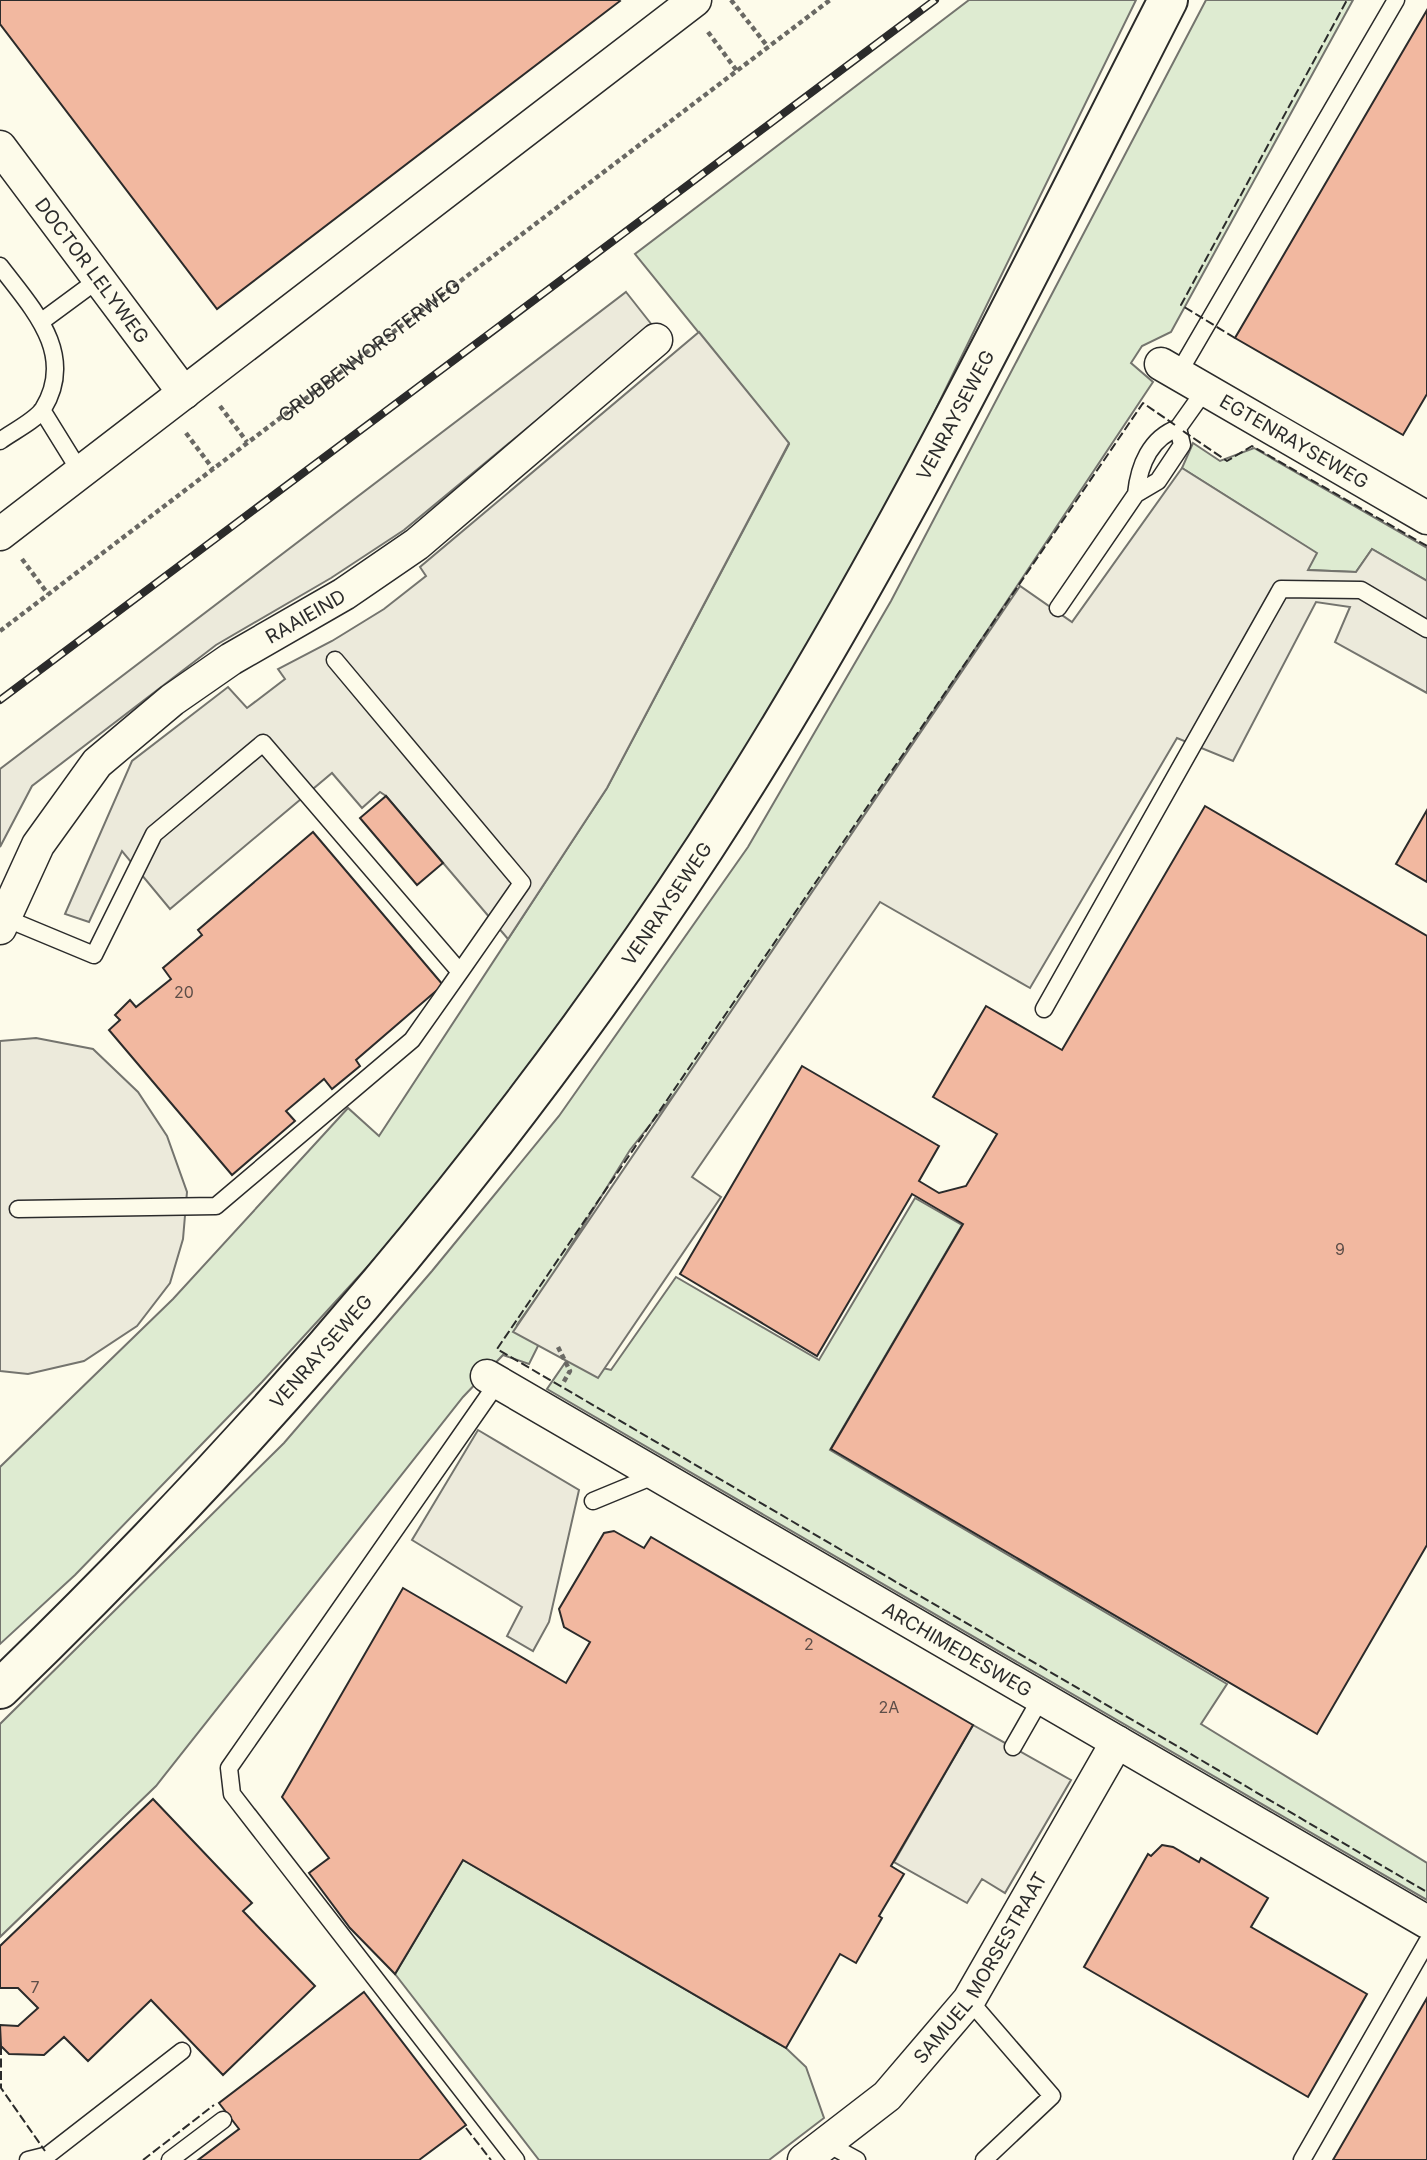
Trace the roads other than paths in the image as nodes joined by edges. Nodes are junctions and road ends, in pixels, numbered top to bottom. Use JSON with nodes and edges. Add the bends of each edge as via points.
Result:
{"nodes":[{"id":1,"x":1168,"y":0,"type":"edge"},
{"id":2,"x":1395,"y":0,"type":"edge"},
{"id":3,"x":691,"y":3,"type":"edge"},
{"id":4,"x":0,"y":147,"type":"edge"},
{"id":5,"x":0,"y":266,"type":"edge"},
{"id":6,"x":99,"y":279,"type":"junction"},
{"id":7,"x":42,"y":321,"type":"junction"},
{"id":8,"x":656,"y":340,"type":"dead end"},
{"id":9,"x":1170,"y":369,"type":"joint"},
{"id":10,"x":1205,"y":390,"type":"junction"},
{"id":11,"x":184,"y":393,"type":"junction"},
{"id":12,"x":42,"y":410,"type":"junction"},
{"id":13,"x":1178,"y":428,"type":"junction"},
{"id":14,"x":0,"y":442,"type":"edge"},
{"id":15,"x":81,"y":473,"type":"junction"},
{"id":16,"x":1136,"y":494,"type":"junction"},
{"id":17,"x":1427,"y":518,"type":"edge"},
{"id":18,"x":1,"y":534,"type":"edge"},
{"id":19,"x":1058,"y":608,"type":"dead end"},
{"id":20,"x":1427,"y":629,"type":"edge"},
{"id":21,"x":335,"y":660,"type":"dead end"},
{"id":22,"x":3,"y":923,"type":"edge"},
{"id":23,"x":460,"y":972,"type":"junction"},
{"id":24,"x":1044,"y":1009,"type":"dead end"},
{"id":25,"x":18,"y":1209,"type":"dead end"},
{"id":26,"x":492,"y":1379,"type":"joint"},
{"id":27,"x":656,"y":1475,"type":"junction"},
{"id":28,"x":593,"y":1501,"type":"dead end"},
{"id":29,"x":0,"y":1689,"type":"edge"},
{"id":30,"x":1041,"y":1698,"type":"junction"},
{"id":31,"x":1117,"y":1742,"type":"junction"},
{"id":32,"x":1013,"y":1747,"type":"dead end"},
{"id":33,"x":1427,"y":1922,"type":"edge"},
{"id":34,"x":1427,"y":1942,"type":"edge"},
{"id":35,"x":970,"y":2000,"type":"junction"},
{"id":36,"x":182,"y":2051,"type":"dead end"},
{"id":37,"x":223,"y":2120,"type":"dead end"},
{"id":38,"x":815,"y":2152,"type":"edge"},
{"id":39,"x":28,"y":2160,"type":"edge"},
{"id":40,"x":170,"y":2160,"type":"edge"},
{"id":41,"x":516,"y":2160,"type":"edge"},
{"id":42,"x":857,"y":2160,"type":"edge"},
{"id":43,"x":984,"y":2160,"type":"edge"},
{"id":44,"x":1302,"y":2160,"type":"edge"}],
"edges":[{"from":1,"to":29,"type":"main road","name":"VENRAYSEWEG","via":[[923,474],[836,631],[705,846],[564,1049],[466,1178],[362,1303],[186,1503]]},
{"from":2,"to":9,"type":"lane"},
{"from":3,"to":11,"type":"street"},
{"from":4,"to":6,"type":"street","name":"DOCTOR LELYWEG"},
{"from":5,"to":7,"type":"lane"},
{"from":6,"to":7,"type":"lane"},
{"from":6,"to":11,"type":"street","name":"DOCTOR LELYWEG"},
{"from":7,"to":12,"type":"lane","via":[[58,365]]},
{"from":8,"to":22,"type":"street","name":"RAAIEIND","via":[[417,544],[344,594],[231,659],[172,700],[97,763],[38,845]]},
{"from":9,"to":10,"type":"street","name":"EGTENRAYSEWEG"},
{"from":10,"to":13,"type":"lane"},
{"from":10,"to":17,"type":"street","name":"EGTENRAYSEWEG"},
{"from":11,"to":15,"type":"street"},
{"from":12,"to":14,"type":"lane"},
{"from":12,"to":15,"type":"lane"},
{"from":13,"to":16,"type":"lane","via":[[1163,433],[1139,467]]},
{"from":13,"to":16,"type":"lane","via":[[1182,445],[1158,481]]},
{"from":15,"to":18,"type":"street"},
{"from":16,"to":19,"type":"lane"},
{"from":20,"to":24,"type":"lane","via":[[1361,590],[1281,589]]},
{"from":21,"to":23,"type":"lane","via":[[522,883]]},
{"from":22,"to":23,"type":"lane","via":[[94,955],[154,834],[263,743]]},
{"from":23,"to":25,"type":"lane","via":[[412,1040],[216,1206]]},
{"from":26,"to":27,"type":"street","name":"ARCHIMEDESWEG"},
{"from":26,"to":41,"type":"lane","via":[[229,1768],[232,1794]]},
{"from":27,"to":28,"type":"lane"},
{"from":27,"to":30,"type":"street","name":"ARCHIMEDESWEG"},
{"from":30,"to":31,"type":"street","name":"ARCHIMEDESWEG"},
{"from":30,"to":32,"type":"lane"},
{"from":31,"to":33,"type":"street","name":"ARCHIMEDESWEG"},
{"from":31,"to":35,"type":"street","name":"SAMUEL MORSESTRAAT"},
{"from":34,"to":44,"type":"lane"},
{"from":35,"to":38,"type":"street","name":"SAMUEL MORSESTRAAT","via":[[887,2096]]},
{"from":35,"to":43,"type":"lane","via":[[1052,2095]]},
{"from":36,"to":39,"type":"lane","via":[[48,2155]]},
{"from":37,"to":40,"type":"lane"},
{"from":38,"to":42,"type":"lane"}]}
